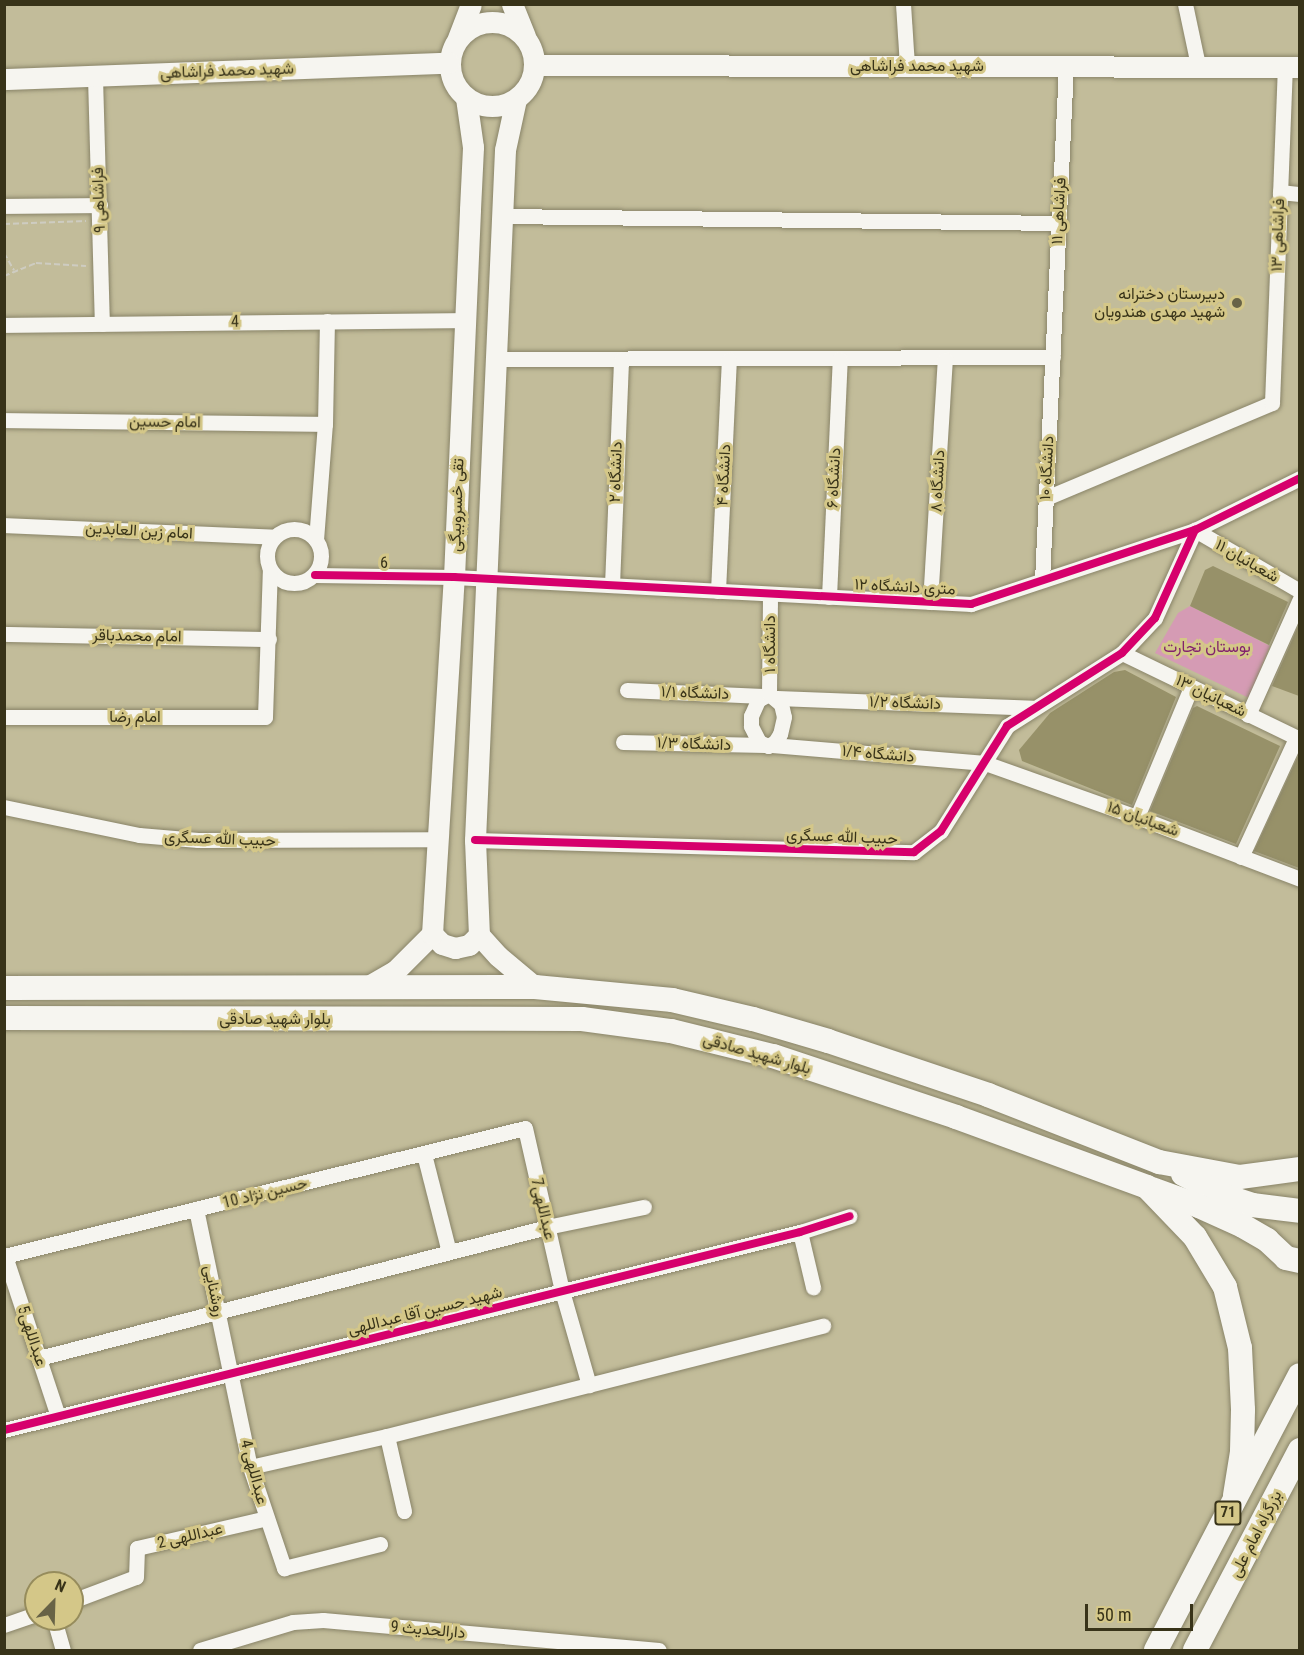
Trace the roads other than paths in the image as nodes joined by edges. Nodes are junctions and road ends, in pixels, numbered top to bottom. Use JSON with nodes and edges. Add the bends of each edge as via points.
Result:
{"nodes":[{"id":1,"x":471,"y":4,"type":"edge"},
{"id":2,"x":512,"y":4,"type":"edge"},
{"id":3,"x":903,"y":4,"type":"edge"},
{"id":4,"x":1185,"y":4,"type":"edge"},
{"id":5,"x":458,"y":38,"type":"junction"},
{"id":6,"x":527,"y":40,"type":"junction"},
{"id":7,"x":449,"y":63,"type":"junction"},
{"id":8,"x":535,"y":65,"type":"junction"},
{"id":9,"x":1198,"y":65,"type":"junction"},
{"id":10,"x":907,"y":66,"type":"junction"},
{"id":11,"x":1066,"y":66,"type":"junction"},
{"id":12,"x":1292,"y":67,"type":"edge"},
{"id":13,"x":95,"y":77,"type":"junction"},
{"id":14,"x":4,"y":79,"type":"edge"},
{"id":15,"x":466,"y":98,"type":"junction"},
{"id":16,"x":516,"y":99,"type":"junction"},
{"id":17,"x":1280,"y":192,"type":"junction"},
{"id":18,"x":1299,"y":194,"type":"edge"},
{"id":19,"x":100,"y":205,"type":"junction"},
{"id":20,"x":4,"y":206,"type":"edge"},
{"id":21,"x":502,"y":216,"type":"junction"},
{"id":22,"x":1058,"y":223,"type":"junction"},
{"id":23,"x":465,"y":320,"type":"junction"},
{"id":24,"x":327,"y":321,"type":"junction"},
{"id":25,"x":102,"y":324,"type":"junction"},
{"id":26,"x":4,"y":325,"type":"edge"},
{"id":27,"x":1053,"y":357,"type":"junction"},
{"id":28,"x":495,"y":359,"type":"junction"},
{"id":29,"x":621,"y":359,"type":"junction"},
{"id":30,"x":729,"y":359,"type":"junction"},
{"id":31,"x":840,"y":359,"type":"junction"},
{"id":32,"x":945,"y":359,"type":"junction"},
{"id":33,"x":4,"y":420,"type":"edge"},
{"id":34,"x":326,"y":424,"type":"junction"},
{"id":35,"x":1299,"y":478,"type":"edge"},
{"id":36,"x":1046,"y":498,"type":"junction"},
{"id":37,"x":4,"y":525,"type":"edge"},
{"id":38,"x":1195,"y":530,"type":"junction"},
{"id":39,"x":274,"y":537,"type":"junction"},
{"id":40,"x":316,"y":540,"type":"junction"},
{"id":41,"x":270,"y":570,"type":"junction"},
{"id":42,"x":315,"y":575,"type":"junction"},
{"id":43,"x":454,"y":577,"type":"junction"},
{"id":44,"x":485,"y":579,"type":"junction"},
{"id":45,"x":1042,"y":580,"type":"junction"},
{"id":46,"x":612,"y":585,"type":"junction"},
{"id":47,"x":718,"y":591,"type":"junction"},
{"id":48,"x":1299,"y":591,"type":"edge"},
{"id":49,"x":770,"y":594,"type":"junction"},
{"id":50,"x":829,"y":597,"type":"junction"},
{"id":51,"x":1299,"y":598,"type":"edge"},
{"id":52,"x":930,"y":602,"type":"junction"},
{"id":53,"x":4,"y":634,"type":"edge"},
{"id":54,"x":268,"y":639,"type":"junction"},
{"id":55,"x":1122,"y":654,"type":"junction"},
{"id":56,"x":1191,"y":687,"type":"junction"},
{"id":57,"x":627,"y":690,"type":"dead end"},
{"id":58,"x":770,"y":696,"type":"junction"},
{"id":59,"x":1033,"y":708,"type":"junction"},
{"id":60,"x":1248,"y":715,"type":"junction"},
{"id":61,"x":4,"y":717,"type":"edge"},
{"id":62,"x":1298,"y":738,"type":"edge"},
{"id":63,"x":623,"y":742,"type":"dead end"},
{"id":64,"x":768,"y":745,"type":"junction"},
{"id":65,"x":985,"y":763,"type":"junction"},
{"id":66,"x":4,"y":807,"type":"edge"},
{"id":67,"x":1137,"y":817,"type":"junction"},
{"id":68,"x":438,"y":839,"type":"junction"},
{"id":69,"x":475,"y":840,"type":"junction"},
{"id":70,"x":1241,"y":857,"type":"junction"},
{"id":71,"x":1299,"y":879,"type":"edge"},
{"id":72,"x":432,"y":934,"type":"junction"},
{"id":73,"x":479,"y":935,"type":"junction"},
{"id":74,"x":535,"y":987,"type":"junction"},
{"id":75,"x":4,"y":988,"type":"edge"},
{"id":76,"x":365,"y":988,"type":"junction"},
{"id":77,"x":4,"y":1018,"type":"edge"},
{"id":78,"x":525,"y":1128,"type":"joint"},
{"id":79,"x":424,"y":1154,"type":"junction"},
{"id":80,"x":1159,"y":1162,"type":"junction"},
{"id":81,"x":1299,"y":1169,"type":"edge"},
{"id":82,"x":1147,"y":1187,"type":"junction"},
{"id":83,"x":644,"y":1207,"type":"dead end"},
{"id":84,"x":196,"y":1209,"type":"junction"},
{"id":85,"x":1299,"y":1211,"type":"edge"},
{"id":86,"x":850,"y":1216,"type":"dead end"},
{"id":87,"x":547,"y":1227,"type":"junction"},
{"id":88,"x":800,"y":1232,"type":"junction"},
{"id":89,"x":449,"y":1252,"type":"junction"},
{"id":90,"x":5,"y":1256,"type":"edge"},
{"id":91,"x":1299,"y":1261,"type":"edge"},
{"id":92,"x":813,"y":1287,"type":"dead end"},
{"id":93,"x":562,"y":1291,"type":"junction"},
{"id":94,"x":218,"y":1310,"type":"junction"},
{"id":95,"x":823,"y":1326,"type":"dead end"},
{"id":96,"x":39,"y":1358,"type":"junction"},
{"id":97,"x":231,"y":1373,"type":"junction"},
{"id":98,"x":1299,"y":1375,"type":"edge"},
{"id":99,"x":589,"y":1385,"type":"junction"},
{"id":100,"x":58,"y":1416,"type":"junction"},
{"id":101,"x":4,"y":1430,"type":"edge"},
{"id":102,"x":387,"y":1436,"type":"junction"},
{"id":103,"x":1299,"y":1450,"type":"edge"},
{"id":104,"x":250,"y":1467,"type":"junction"},
{"id":105,"x":1233,"y":1502,"type":"junction"},
{"id":106,"x":404,"y":1511,"type":"dead end"},
{"id":107,"x":267,"y":1518,"type":"junction"},
{"id":108,"x":380,"y":1544,"type":"dead end"},
{"id":109,"x":84,"y":1596,"type":"edge"},
{"id":110,"x":24,"y":1618,"type":"edge"},
{"id":111,"x":4,"y":1625,"type":"edge"},
{"id":112,"x":57,"y":1631,"type":"edge"},
{"id":113,"x":63,"y":1650,"type":"edge"},
{"id":114,"x":200,"y":1650,"type":"edge"},
{"id":115,"x":659,"y":1650,"type":"edge"},
{"id":116,"x":1156,"y":1650,"type":"edge"},
{"id":117,"x":1196,"y":1650,"type":"edge"}],
"edges":[{"from":1,"to":5,"type":"main road"},
{"from":2,"to":6,"type":"main road"},
{"from":3,"to":10,"type":"street"},
{"from":4,"to":9,"type":"street"},
{"from":5,"to":6,"type":"main road","via":[[468,29],[493,22],[518,31]]},
{"from":5,"to":7,"type":"main road"},
{"from":6,"to":8,"type":"main road"},
{"from":7,"to":13,"type":"main road","name":"شهید محمد فراشاهی"},
{"from":7,"to":15,"type":"main road","via":[[451,76]]},
{"from":8,"to":10,"type":"main road","name":"شهید محمد فراشاهی"},
{"from":8,"to":16,"type":"main road","via":[[526,90]]},
{"from":9,"to":11,"type":"main road","name":"شهید محمد فراشاهی"},
{"from":9,"to":12,"type":"main road","name":"شهید محمد فراشاهی"},
{"from":10,"to":11,"type":"main road","name":"شهید محمد فراشاهی"},
{"from":11,"to":22,"type":"street","name":"فراشاهی ۱۱"},
{"from":12,"to":17,"type":"street","name":"فراشاهی ۱۳"},
{"from":13,"to":14,"type":"main road","name":"شهید محمد فراشاهی"},
{"from":13,"to":19,"type":"street","name":"فراشاهی ۹"},
{"from":15,"to":16,"type":"main road","via":[[491,107]]},
{"from":15,"to":23,"type":"main road","name":"تقی خسروبیگی","via":[[473,147]]},
{"from":16,"to":21,"type":"main road","name":"تقی خسروبیگی","via":[[505,150]]},
{"from":17,"to":18,"type":"street"},
{"from":17,"to":36,"type":"street","name":"فراشاهی ۱۳","via":[[1272,403]]},
{"from":19,"to":20,"type":"street"},
{"from":19,"to":25,"type":"street","name":"فراشاهی ۹"},
{"from":21,"to":22,"type":"street"},
{"from":21,"to":28,"type":"main road","name":"تقی خسروبیگی"},
{"from":22,"to":27,"type":"street","name":"فراشاهی ۱۱"},
{"from":23,"to":24,"type":"street","name":"4"},
{"from":23,"to":43,"type":"main road","name":"تقی خسروبیگی"},
{"from":24,"to":25,"type":"street","name":"4"},
{"from":24,"to":34,"type":"street"},
{"from":25,"to":26,"type":"street","name":"4"},
{"from":27,"to":32,"type":"street"},
{"from":27,"to":36,"type":"street","name":"دانشگاه ۱۰"},
{"from":28,"to":29,"type":"street"},
{"from":28,"to":44,"type":"main road","name":"تقی خسروبیگی"},
{"from":29,"to":30,"type":"street"},
{"from":29,"to":46,"type":"street","name":"دانشگاه ۲"},
{"from":30,"to":31,"type":"street"},
{"from":30,"to":47,"type":"street","name":"دانشگاه ۴"},
{"from":31,"to":32,"type":"street"},
{"from":31,"to":50,"type":"street","name":"دانشگاه ۶"},
{"from":32,"to":52,"type":"street","name":"دانشگاه ۸"},
{"from":33,"to":34,"type":"street","name":"امام حسین"},
{"from":34,"to":40,"type":"street"},
{"from":35,"to":38,"type":"street","name":"۱۲ متری دانشگاه"},
{"from":36,"to":45,"type":"street","name":"دانشگاه ۱۰"},
{"from":37,"to":39,"type":"street","name":"امام زین العابدین"},
{"from":38,"to":45,"type":"street","name":"۱۲ متری دانشگاه"},
{"from":38,"to":48,"type":"street","name":"شعبانیان ۱۱"},
{"from":38,"to":55,"type":"street","name":"حبیب الله عسگری","via":[[1155,618]]},
{"from":39,"to":40,"type":"street","via":[[288,529],[304,530]]},
{"from":39,"to":41,"type":"street","via":[[267,553]]},
{"from":40,"to":42,"type":"street","via":[[322,554]]},
{"from":41,"to":42,"type":"street","via":[[282,582],[299,584]]},
{"from":41,"to":54,"type":"street"},
{"from":42,"to":43,"type":"street","name":"6"},
{"from":43,"to":44,"type":"street","name":"6"},
{"from":43,"to":68,"type":"main road","name":"تقی خسروبیگی"},
{"from":44,"to":46,"type":"street","name":"۱۲ متری دانشگاه"},
{"from":44,"to":69,"type":"main road","name":"تقی خسروبیگی"},
{"from":45,"to":52,"type":"street","name":"۱۲ متری دانشگاه","via":[[971,604]]},
{"from":46,"to":47,"type":"street","name":"۱۲ متری دانشگاه"},
{"from":47,"to":49,"type":"street","name":"۱۲ متری دانشگاه"},
{"from":49,"to":50,"type":"street","name":"۱۲ متری دانشگاه"},
{"from":49,"to":58,"type":"street","name":"دانشگاه ۱"},
{"from":50,"to":52,"type":"street","name":"۱۲ متری دانشگاه"},
{"from":51,"to":60,"type":"street"},
{"from":53,"to":54,"type":"street","name":"امام محمدباقر"},
{"from":54,"to":61,"type":"street","name":"امام رضا","via":[[265,717]]},
{"from":55,"to":56,"type":"street","name":"شعبانیان ۱۳"},
{"from":55,"to":59,"type":"street","name":"حبیب الله عسگری"},
{"from":56,"to":60,"type":"street","name":"شعبانیان ۱۳"},
{"from":56,"to":67,"type":"street"},
{"from":57,"to":58,"type":"street","name":"دانشگاه ۱/۱"},
{"from":58,"to":59,"type":"street","name":"دانشگاه ۱/۲"},
{"from":58,"to":64,"type":"street","via":[[784,717],[780,735]]},
{"from":58,"to":64,"type":"street","via":[[754,706],[751,726],[754,735]]},
{"from":59,"to":65,"type":"street","name":"حبیب الله عسگری","via":[[1007,726]]},
{"from":60,"to":62,"type":"street","name":"شعبانیان ۱۳"},
{"from":62,"to":70,"type":"street"},
{"from":63,"to":64,"type":"street","name":"دانشگاه ۱/۳"},
{"from":64,"to":65,"type":"street","name":"دانشگاه ۱/۴"},
{"from":65,"to":67,"type":"street","name":"شعبانیان ۱۵"},
{"from":65,"to":69,"type":"street","name":"حبیب الله عسگری","via":[[941,831],[914,852]]},
{"from":66,"to":68,"type":"street","name":"حبیب الله عسگری","via":[[139,835],[198,840]]},
{"from":67,"to":70,"type":"street","name":"شعبانیان ۱۵"},
{"from":68,"to":72,"type":"main road","name":"تقی خسروبیگی"},
{"from":69,"to":73,"type":"main road","name":"تقی خسروبیگی"},
{"from":70,"to":71,"type":"street","name":"شعبانیان ۱۵"},
{"from":72,"to":73,"type":"main road","via":[[442,944],[455,948],[469,945]]},
{"from":72,"to":76,"type":"main road","via":[[395,971]]},
{"from":73,"to":74,"type":"main road"},
{"from":74,"to":76,"type":"main road","name":"بلوار شهید صادقی"},
{"from":74,"to":80,"type":"main road","name":"بلوار شهید صادقی","via":[[672,1000],[753,1019],[988,1095]]},
{"from":75,"to":76,"type":"main road","name":"بلوار شهید صادقی"},
{"from":77,"to":82,"type":"main road","name":"بلوار شهید صادقی","via":[[582,1019],[671,1031],[773,1056]]},
{"from":78,"to":79,"type":"street","name":"حسین نژاد 10"},
{"from":78,"to":87,"type":"street","name":"عبداللهی7"},
{"from":79,"to":84,"type":"street","name":"حسین نژاد 10"},
{"from":79,"to":89,"type":"street"},
{"from":80,"to":81,"type":"main road","name":"بلوار شهید صادقی","via":[[1240,1177]]},
{"from":80,"to":85,"type":"main road","via":[[1228,1197],[1252,1205]]},
{"from":82,"to":91,"type":"main road","via":[[1243,1226],[1267,1240],[1286,1258]]},
{"from":82,"to":105,"type":"main road","name":"بلوار شهید صادقی","via":[[1195,1238],[1225,1287],[1240,1348],[1243,1410],[1242,1452]]},
{"from":83,"to":87,"type":"street"},
{"from":84,"to":90,"type":"street","name":"حسین نژاد 10"},
{"from":84,"to":94,"type":"street","name":"روشنایی"},
{"from":86,"to":88,"type":"street","name":"شهید حسین آقا عبداللهی"},
{"from":87,"to":89,"type":"street"},
{"from":87,"to":93,"type":"street","name":"عبداللهی7"},
{"from":88,"to":92,"type":"street"},
{"from":88,"to":93,"type":"street","name":"شهید حسین آقا عبداللهی"},
{"from":89,"to":94,"type":"street"},
{"from":90,"to":96,"type":"street","name":"عبداللهی5"},
{"from":93,"to":97,"type":"street","name":"شهید حسین آقا عبداللهی"},
{"from":93,"to":99,"type":"street","name":"عبداللهی7"},
{"from":94,"to":96,"type":"street"},
{"from":94,"to":97,"type":"street","name":"روشنایی"},
{"from":95,"to":99,"type":"street"},
{"from":96,"to":100,"type":"street","name":"عبداللهی5"},
{"from":97,"to":100,"type":"street","name":"شهید حسین آقا عبداللهی"},
{"from":97,"to":104,"type":"street","name":"عبداللهی 4"},
{"from":98,"to":105,"type":"main road","number":"71"},
{"from":99,"to":102,"type":"street"},
{"from":100,"to":101,"type":"street","name":"شهید حسین آقا عبداللهی"},
{"from":102,"to":104,"type":"street"},
{"from":102,"to":106,"type":"street"},
{"from":103,"to":117,"type":"main road","name":"بزرگراه امام علی","number":"71"},
{"from":104,"to":107,"type":"street","name":"عبداللهی 4"},
{"from":105,"to":116,"type":"main road","number":"71"},
{"from":107,"to":108,"type":"street","name":"عبداللهی 4","via":[[284,1569]]},
{"from":107,"to":109,"type":"street","name":"عبداللهی 2","via":[[137,1548],[136,1577]]},
{"from":110,"to":111,"type":"street"},
{"from":112,"to":113,"type":"street"},
{"from":114,"to":115,"type":"street","name":"دارالحدیث 9","via":[[293,1622],[323,1620]]}]}
